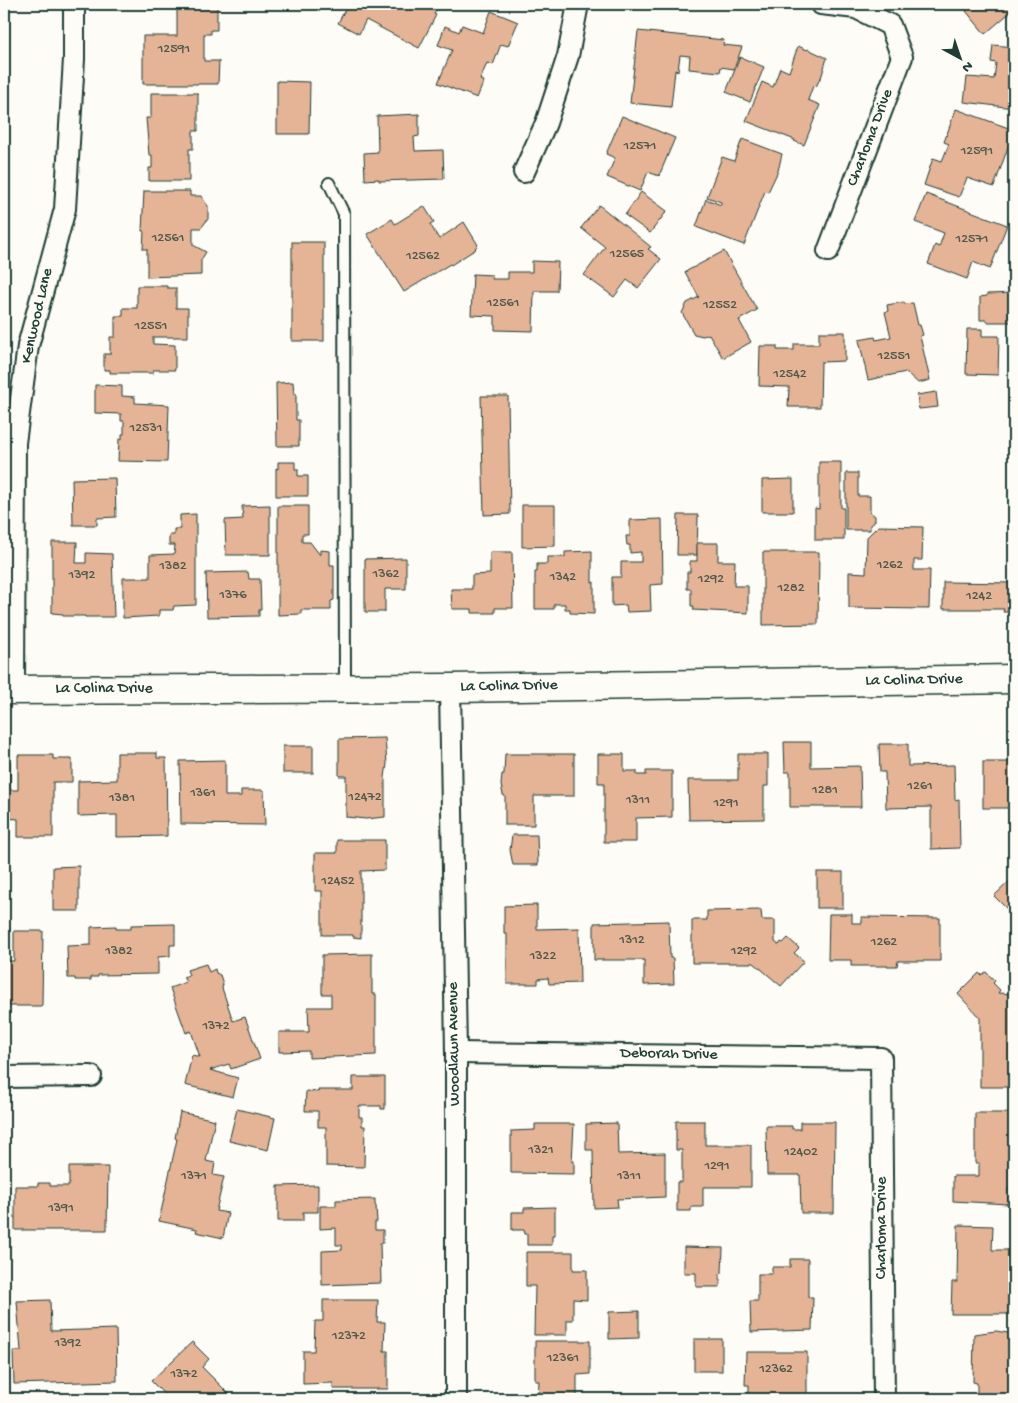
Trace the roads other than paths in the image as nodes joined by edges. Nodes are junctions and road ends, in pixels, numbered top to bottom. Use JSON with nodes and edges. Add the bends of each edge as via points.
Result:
{"nodes":[{"id":1,"x":74,"y":4,"type":"edge"},
{"id":2,"x":578,"y":4,"type":"edge"},
{"id":3,"x":821,"y":4,"type":"edge"},
{"id":4,"x":524,"y":172,"type":"dead end"},
{"id":5,"x":329,"y":183,"type":"dead end"},
{"id":6,"x":828,"y":250,"type":"dead end"},
{"id":7,"x":1014,"y":679,"type":"edge"},
{"id":8,"x":345,"y":688,"type":"junction"},
{"id":9,"x":450,"y":688,"type":"junction"},
{"id":10,"x":9,"y":690,"type":"edge"},
{"id":11,"x":456,"y":1053,"type":"junction"},
{"id":12,"x":881,"y":1058,"type":"joint"},
{"id":13,"x":91,"y":1076,"type":"dead end"},
{"id":14,"x":4,"y":1077,"type":"edge"},
{"id":15,"x":456,"y":1399,"type":"edge"},
{"id":16,"x":884,"y":1399,"type":"edge"}],
"edges":[{"from":1,"to":10,"type":"street","name":"Kenwood Lane","via":[[65,209],[28,346],[15,443]]},
{"from":2,"to":4,"type":"street","via":[[568,56],[546,123]]},
{"from":3,"to":6,"type":"street","name":"Charloma Drive","via":[[856,8],[890,25],[902,57]]},
{"from":5,"to":8,"type":"lane","via":[[344,214]]},
{"from":7,"to":9,"type":"street","name":"La Colina Drive"},
{"from":8,"to":9,"type":"street","name":"La Colina Drive"},
{"from":8,"to":10,"type":"street","name":"La Colina Drive"},
{"from":9,"to":11,"type":"street","name":"Woodlawn Avenue"},
{"from":11,"to":12,"type":"street","name":"Deborah Drive"},
{"from":11,"to":15,"type":"street","name":"Woodlawn Avenue"},
{"from":12,"to":16,"type":"street","name":"Charloma Drive"},
{"from":13,"to":14,"type":"street"}]}
